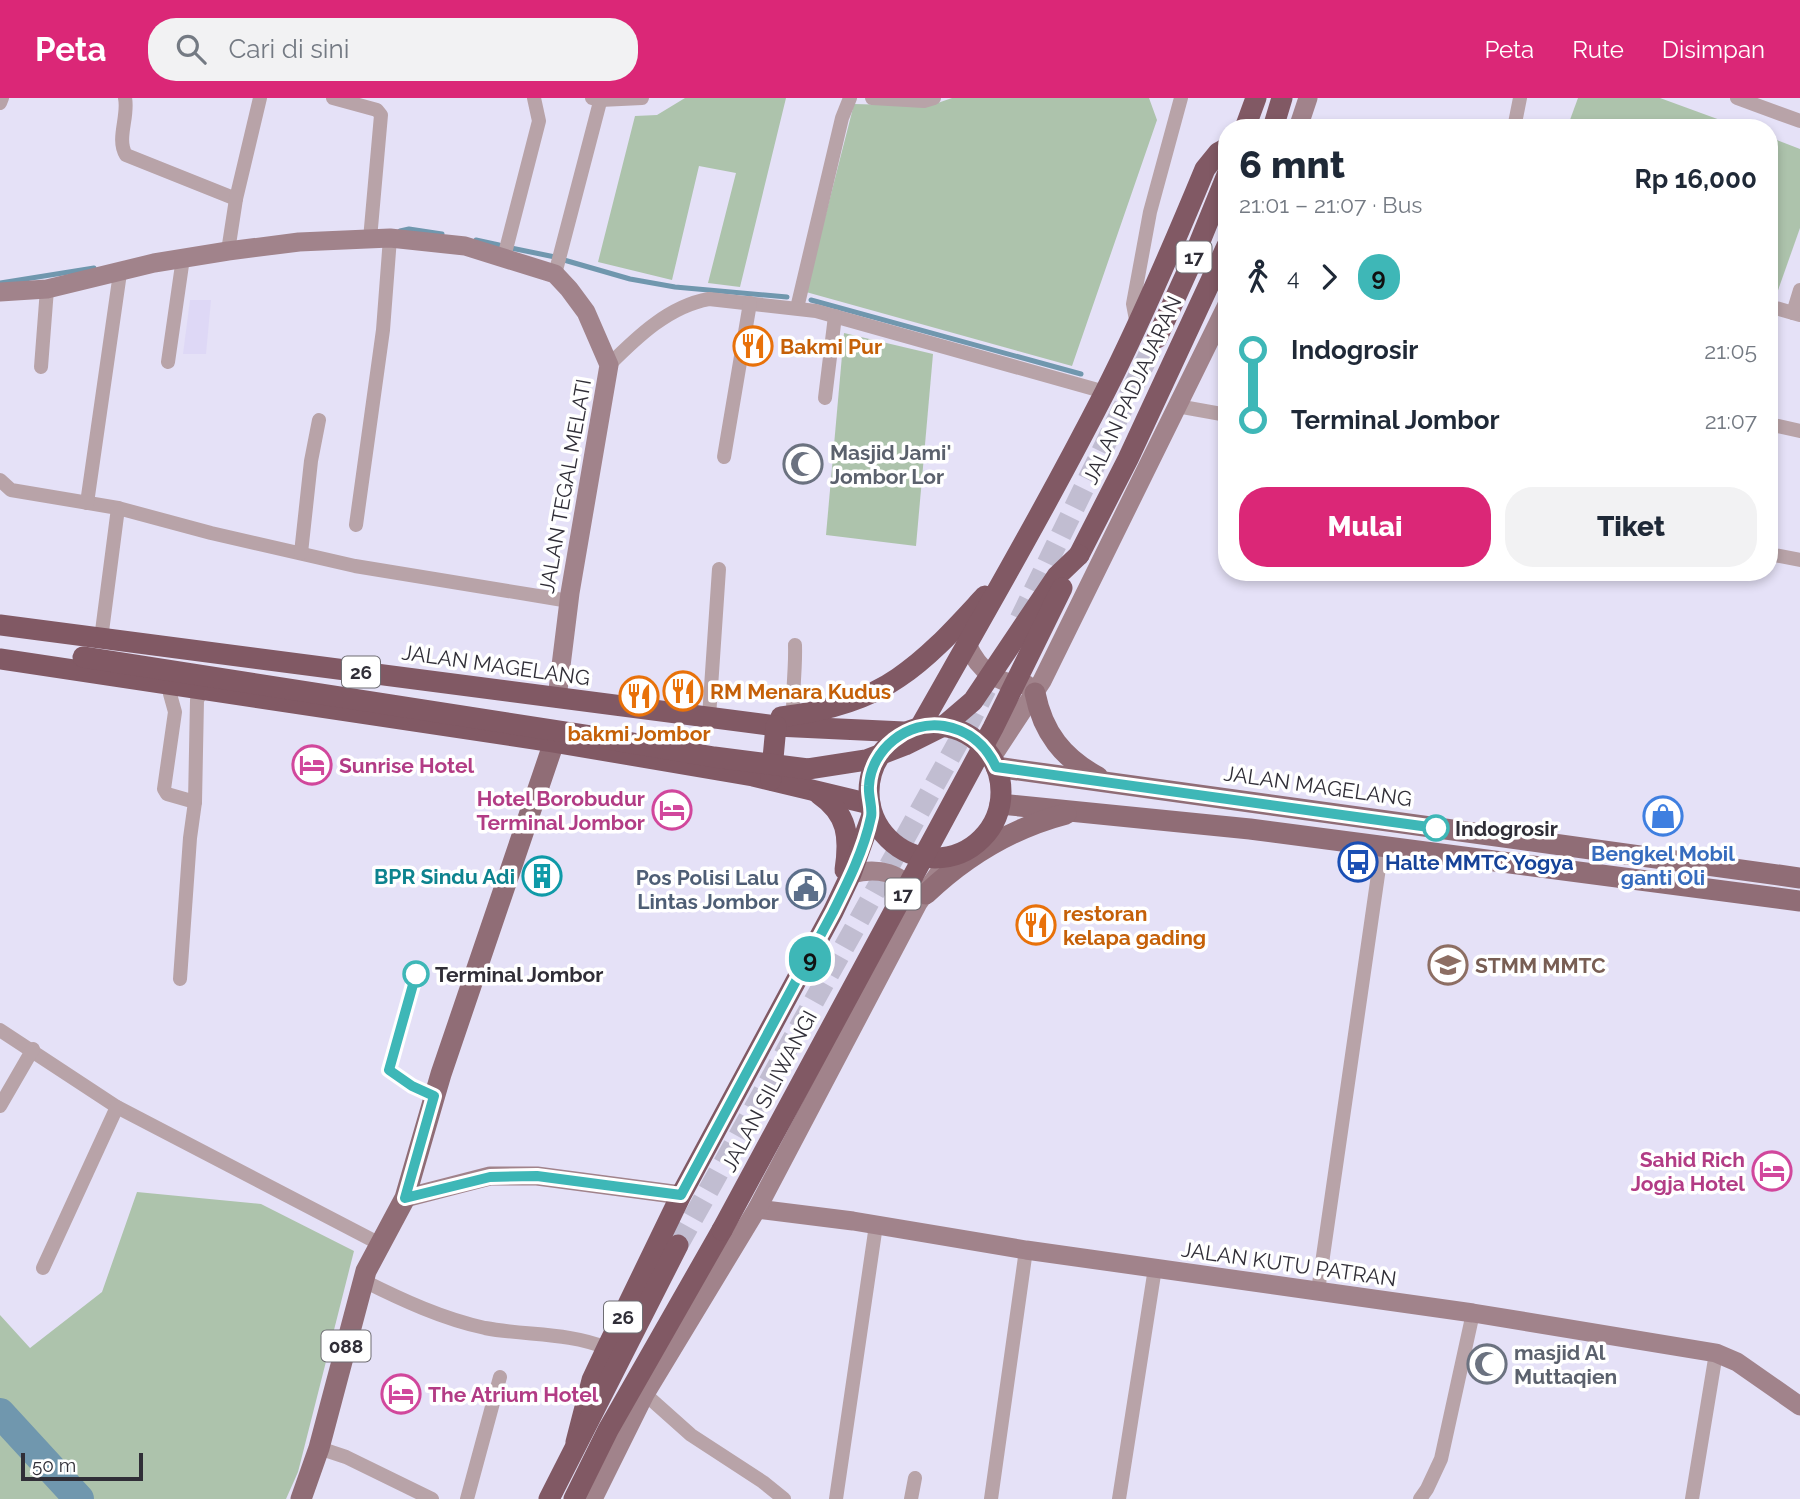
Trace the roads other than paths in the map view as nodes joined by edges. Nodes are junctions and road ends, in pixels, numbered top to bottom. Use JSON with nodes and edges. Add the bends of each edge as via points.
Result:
{"nodes":[{"id":1,"x":2,"y":98,"type":"edge"},
{"id":2,"x":125,"y":98,"type":"edge"},
{"id":3,"x":260,"y":98,"type":"edge"},
{"id":4,"x":333,"y":98,"type":"edge"},
{"id":5,"x":534,"y":98,"type":"edge"},
{"id":6,"x":642,"y":98,"type":"edge"},
{"id":7,"x":850,"y":98,"type":"edge"},
{"id":8,"x":872,"y":98,"type":"edge"},
{"id":9,"x":934,"y":98,"type":"edge"},
{"id":10,"x":1181,"y":98,"type":"edge"},
{"id":11,"x":1256,"y":98,"type":"edge"},
{"id":12,"x":1282,"y":98,"type":"edge"},
{"id":13,"x":1308,"y":98,"type":"edge"},
{"id":14,"x":1520,"y":98,"type":"edge"},
{"id":15,"x":1737,"y":98,"type":"edge"},
{"id":16,"x":597,"y":99,"type":"edge"},
{"id":17,"x":0,"y":103,"type":"edge"},
{"id":18,"x":1248,"y":119,"type":"edge"},
{"id":19,"x":1276,"y":119,"type":"edge"},
{"id":20,"x":1301,"y":119,"type":"edge"},
{"id":21,"x":1516,"y":119,"type":"edge"},
{"id":22,"x":1800,"y":121,"type":"edge"},
{"id":23,"x":1218,"y":153,"type":"edge"},
{"id":24,"x":1218,"y":197,"type":"edge"},
{"id":25,"x":236,"y":199,"type":"junction"},
{"id":26,"x":390,"y":238,"type":"junction"},
{"id":27,"x":370,"y":239,"type":"junction"},
{"id":28,"x":228,"y":251,"type":"junction"},
{"id":29,"x":504,"y":257,"type":"junction"},
{"id":30,"x":183,"y":258,"type":"junction"},
{"id":31,"x":1218,"y":265,"type":"edge"},
{"id":32,"x":120,"y":273,"type":"junction"},
{"id":33,"x":555,"y":274,"type":"junction"},
{"id":34,"x":47,"y":289,"type":"junction"},
{"id":35,"x":1800,"y":290,"type":"edge"},
{"id":36,"x":0,"y":292,"type":"edge"},
{"id":37,"x":750,"y":303,"type":"junction"},
{"id":38,"x":797,"y":308,"type":"junction"},
{"id":39,"x":1778,"y":309,"type":"edge"},
{"id":40,"x":1796,"y":314,"type":"edge"},
{"id":41,"x":835,"y":316,"type":"junction"},
{"id":42,"x":1218,"y":323,"type":"edge"},
{"id":43,"x":1137,"y":326,"type":"junction"},
{"id":44,"x":1157,"y":338,"type":"tunnel mouth"},
{"id":45,"x":168,"y":362,"type":"dead end"},
{"id":46,"x":609,"y":365,"type":"junction"},
{"id":47,"x":41,"y":367,"type":"dead end"},
{"id":48,"x":1105,"y":392,"type":"junction"},
{"id":49,"x":825,"y":398,"type":"dead end"},
{"id":50,"x":1177,"y":406,"type":"junction"},
{"id":51,"x":1218,"y":413,"type":"edge"},
{"id":52,"x":319,"y":420,"type":"dead end"},
{"id":53,"x":1778,"y":426,"type":"edge"},
{"id":54,"x":1800,"y":430,"type":"edge"},
{"id":55,"x":724,"y":457,"type":"dead end"},
{"id":56,"x":0,"y":480,"type":"edge"},
{"id":57,"x":87,"y":503,"type":"junction"},
{"id":58,"x":118,"y":508,"type":"junction"},
{"id":59,"x":356,"y":524,"type":"dead end"},
{"id":60,"x":301,"y":553,"type":"junction"},
{"id":61,"x":1079,"y":555,"type":"junction"},
{"id":62,"x":1778,"y":556,"type":"edge"},
{"id":63,"x":1800,"y":560,"type":"edge"},
{"id":64,"x":719,"y":569,"type":"dead end"},
{"id":65,"x":1005,"y":575,"type":"junction"},
{"id":66,"x":569,"y":601,"type":"junction"},
{"id":67,"x":0,"y":625,"type":"edge"},
{"id":68,"x":101,"y":639,"type":"junction"},
{"id":69,"x":967,"y":644,"type":"junction"},
{"id":70,"x":795,"y":645,"type":"dead end"},
{"id":71,"x":0,"y":647,"type":"edge"},
{"id":72,"x":0,"y":659,"type":"edge"},
{"id":73,"x":171,"y":683,"type":"junction"},
{"id":74,"x":1038,"y":687,"type":"junction"},
{"id":75,"x":204,"y":688,"type":"junction"},
{"id":76,"x":557,"y":698,"type":"junction"},
{"id":77,"x":716,"y":717,"type":"junction"},
{"id":78,"x":788,"y":722,"type":"junction"},
{"id":79,"x":912,"y":729,"type":"junction"},
{"id":80,"x":554,"y":742,"type":"junction"},
{"id":81,"x":994,"y":762,"type":"junction"},
{"id":82,"x":771,"y":780,"type":"junction"},
{"id":83,"x":1108,"y":782,"type":"junction"},
{"id":84,"x":814,"y":790,"type":"junction"},
{"id":85,"x":195,"y":802,"type":"junction"},
{"id":86,"x":1000,"y":804,"type":"junction"},
{"id":87,"x":871,"y":809,"type":"junction"},
{"id":88,"x":1075,"y":812,"type":"junction"},
{"id":89,"x":1382,"y":847,"type":"junction"},
{"id":90,"x":950,"y":857,"type":"junction"},
{"id":91,"x":852,"y":874,"type":"junction"},
{"id":92,"x":1800,"y":878,"type":"edge"},
{"id":93,"x":922,"y":899,"type":"junction"},
{"id":94,"x":1800,"y":901,"type":"edge"},
{"id":95,"x":833,"y":912,"type":"junction"},
{"id":96,"x":180,"y":979,"type":"dead end"},
{"id":97,"x":0,"y":1030,"type":"edge"},
{"id":98,"x":33,"y":1049,"type":"junction"},
{"id":99,"x":0,"y":1106,"type":"edge"},
{"id":100,"x":117,"y":1107,"type":"junction"},
{"id":101,"x":681,"y":1195,"type":"junction"},
{"id":102,"x":405,"y":1198,"type":"junction"},
{"id":103,"x":757,"y":1209,"type":"junction"},
{"id":104,"x":876,"y":1225,"type":"junction"},
{"id":105,"x":380,"y":1244,"type":"junction"},
{"id":106,"x":678,"y":1245,"type":"tunnel mouth"},
{"id":107,"x":1026,"y":1250,"type":"junction"},
{"id":108,"x":43,"y":1268,"type":"dead end"},
{"id":109,"x":1155,"y":1268,"type":"junction"},
{"id":110,"x":364,"y":1282,"type":"junction"},
{"id":111,"x":1318,"y":1291,"type":"junction"},
{"id":112,"x":1473,"y":1313,"type":"junction"},
{"id":113,"x":607,"y":1348,"type":"junction"},
{"id":114,"x":1716,"y":1353,"type":"junction"},
{"id":115,"x":500,"y":1377,"type":"dead end"},
{"id":116,"x":645,"y":1394,"type":"junction"},
{"id":117,"x":1800,"y":1406,"type":"edge"},
{"id":118,"x":576,"y":1443,"type":"junction"},
{"id":119,"x":319,"y":1448,"type":"junction"},
{"id":120,"x":915,"y":1478,"type":"dead end"},
{"id":121,"x":301,"y":1499,"type":"edge"},
{"id":122,"x":432,"y":1499,"type":"edge"},
{"id":123,"x":467,"y":1499,"type":"edge"},
{"id":124,"x":549,"y":1499,"type":"edge"},
{"id":125,"x":574,"y":1499,"type":"edge"},
{"id":126,"x":593,"y":1499,"type":"edge"},
{"id":127,"x":783,"y":1499,"type":"edge"},
{"id":128,"x":836,"y":1499,"type":"edge"},
{"id":129,"x":911,"y":1499,"type":"edge"},
{"id":130,"x":991,"y":1499,"type":"edge"},
{"id":131,"x":1119,"y":1499,"type":"edge"},
{"id":132,"x":1420,"y":1499,"type":"edge"},
{"id":133,"x":1692,"y":1499,"type":"edge"}],
"edges":[{"from":1,"to":17,"type":"street"},
{"from":2,"to":25,"type":"street","via":[[122,149],[126,155]]},
{"from":3,"to":25,"type":"street"},
{"from":4,"to":27,"type":"street","via":[[381,115]]},
{"from":5,"to":29,"type":"street","via":[[539,121]]},
{"from":6,"to":16,"type":"street"},
{"from":7,"to":38,"type":"street"},
{"from":8,"to":9,"type":"street"},
{"from":10,"to":43,"type":"street","via":[[1150,212],[1133,304]]},
{"from":11,"to":18,"type":"highway"},
{"from":12,"to":19,"type":"highway"},
{"from":13,"to":20,"type":"street"},
{"from":14,"to":21,"type":"street"},
{"from":15,"to":22,"type":"street"},
{"from":16,"to":33,"type":"street"},
{"from":23,"to":43,"type":"highway","number":"17","via":[[1205,169]]},
{"from":24,"to":44,"type":"highway","name":"JALAN PADJAJARAN","number":"17"},
{"from":25,"to":28,"type":"street"},
{"from":26,"to":27,"type":"street"},
{"from":26,"to":29,"type":"street","via":[[465,246]]},
{"from":26,"to":59,"type":"street","via":[[383,330]]},
{"from":27,"to":28,"type":"street"},
{"from":28,"to":30,"type":"street"},
{"from":29,"to":33,"type":"street"},
{"from":30,"to":32,"type":"street"},
{"from":30,"to":45,"type":"street"},
{"from":31,"to":61,"type":"highway","name":"JALAN PADJAJARAN","number":"17"},
{"from":32,"to":34,"type":"street"},
{"from":32,"to":57,"type":"street"},
{"from":33,"to":46,"type":"street","name":"JALAN TEGAL MELATI","via":[[586,312]]},
{"from":34,"to":36,"type":"street"},
{"from":34,"to":47,"type":"street"},
{"from":35,"to":40,"type":"street"},
{"from":37,"to":38,"type":"street"},
{"from":37,"to":46,"type":"street","via":[[693,302],[643,332]]},
{"from":37,"to":55,"type":"street"},
{"from":38,"to":41,"type":"street"},
{"from":39,"to":40,"type":"street"},
{"from":41,"to":48,"type":"street"},
{"from":41,"to":49,"type":"street"},
{"from":42,"to":50,"type":"street"},
{"from":43,"to":48,"type":"highway","number":"17"},
{"from":46,"to":66,"type":"street","name":"JALAN TEGAL MELATI"},
{"from":48,"to":65,"type":"highway","number":"17"},
{"from":50,"to":51,"type":"street"},
{"from":50,"to":74,"type":"street"},
{"from":52,"to":60,"type":"street"},
{"from":53,"to":54,"type":"street"},
{"from":56,"to":57,"type":"street","via":[[11,490]]},
{"from":57,"to":58,"type":"street"},
{"from":58,"to":60,"type":"street"},
{"from":58,"to":68,"type":"street"},
{"from":60,"to":66,"type":"street"},
{"from":61,"to":71,"type":"highway","bridge":true,"via":[[1058,576],[973,701],[946,725],[866,760],[808,769]]},
{"from":61,"to":125,"type":"highway","name":"JALAN SILIWANGI","number":"17","bridge":true,"via":[[993,727]]},
{"from":62,"to":63,"type":"street"},
{"from":64,"to":77,"type":"street"},
{"from":65,"to":69,"type":"highway","number":"17"},
{"from":65,"to":78,"type":"highway","via":[[930,653],[898,678]]},
{"from":66,"to":76,"type":"street","name":"JALAN TEGAL MELATI"},
{"from":67,"to":68,"type":"highway","name":"JALAN MAGELANG","number":"26"},
{"from":68,"to":76,"type":"highway","name":"JALAN MAGELANG","number":"26"},
{"from":69,"to":74,"type":"street","via":[[973,659],[997,680]]},
{"from":69,"to":79,"type":"highway","number":"17"},
{"from":70,"to":78,"type":"street"},
{"from":72,"to":73,"type":"highway","number":"26"},
{"from":73,"to":75,"type":"highway","number":"26"},
{"from":73,"to":85,"type":"street","via":[[175,712],[164,789]]},
{"from":74,"to":81,"type":"street"},
{"from":74,"to":83,"type":"main road","via":[[1044,726],[1053,741]]},
{"from":75,"to":80,"type":"highway","number":"26"},
{"from":75,"to":85,"type":"street","via":[[197,700]]},
{"from":76,"to":77,"type":"highway","name":"JALAN MAGELANG","number":"26"},
{"from":77,"to":78,"type":"highway","name":"JALAN MAGELANG","number":"26"},
{"from":78,"to":79,"type":"highway","name":"JALAN MAGELANG","number":"26"},
{"from":78,"to":82,"type":"highway"},
{"from":79,"to":81,"type":"highway","number":"26","via":[[937,725],[961,730],[981,744]]},
{"from":79,"to":87,"type":"highway","number":"26","via":[[887,745],[875,763],[869,783]]},
{"from":80,"to":82,"type":"highway","number":"26"},
{"from":80,"to":102,"type":"main road","number":"088","via":[[441,1073]]},
{"from":81,"to":83,"type":"main road","name":"JALAN MAGELANG"},
{"from":81,"to":86,"type":"highway","via":[[1001,785]]},
{"from":82,"to":84,"type":"highway","number":"26"},
{"from":83,"to":92,"type":"main road","name":"JALAN MAGELANG"},
{"from":84,"to":87,"type":"highway","number":"26"},
{"from":84,"to":95,"type":"highway","via":[[833,804],[845,828],[848,850]]},
{"from":85,"to":96,"type":"street"},
{"from":86,"to":88,"type":"main road"},
{"from":86,"to":90,"type":"highway","via":[[983,838]]},
{"from":87,"to":90,"type":"highway","via":[[884,835],[903,851],[926,858]]},
{"from":87,"to":91,"type":"highway","number":"26"},
{"from":88,"to":89,"type":"main road"},
{"from":88,"to":93,"type":"main road","via":[[995,842],[963,862]]},
{"from":89,"to":94,"type":"main road"},
{"from":89,"to":111,"type":"street"},
{"from":90,"to":93,"type":"street"},
{"from":91,"to":93,"type":"street","via":[[885,872],[900,878]]},
{"from":91,"to":95,"type":"highway","number":"26"},
{"from":93,"to":103,"type":"street"},
{"from":95,"to":101,"type":"highway","number":"26"},
{"from":97,"to":98,"type":"street"},
{"from":98,"to":99,"type":"street"},
{"from":98,"to":100,"type":"street"},
{"from":100,"to":105,"type":"street"},
{"from":100,"to":108,"type":"street"},
{"from":101,"to":102,"type":"street","via":[[513,1176],[490,1177]]},
{"from":101,"to":113,"type":"highway","number":"26"},
{"from":102,"to":105,"type":"main road","number":"088"},
{"from":103,"to":104,"type":"street","name":"JALAN KUTU PATRAN"},
{"from":103,"to":116,"type":"street"},
{"from":104,"to":107,"type":"street","name":"JALAN KUTU PATRAN"},
{"from":104,"to":128,"type":"street"},
{"from":105,"to":110,"type":"main road","number":"088"},
{"from":106,"to":118,"type":"highway"},
{"from":107,"to":109,"type":"street","name":"JALAN KUTU PATRAN"},
{"from":107,"to":130,"type":"street"},
{"from":109,"to":111,"type":"street","name":"JALAN KUTU PATRAN"},
{"from":109,"to":131,"type":"street"},
{"from":110,"to":113,"type":"street","via":[[485,1328],[584,1339]]},
{"from":110,"to":119,"type":"main road","number":"088"},
{"from":111,"to":112,"type":"street","name":"JALAN KUTU PATRAN"},
{"from":112,"to":114,"type":"street","name":"JALAN KUTU PATRAN"},
{"from":112,"to":132,"type":"street","via":[[1441,1459]]},
{"from":113,"to":118,"type":"highway","number":"26","via":[[592,1380]]},
{"from":114,"to":117,"type":"street","name":"JALAN KUTU PATRAN","via":[[1737,1362]]},
{"from":114,"to":133,"type":"street"},
{"from":115,"to":123,"type":"street"},
{"from":116,"to":126,"type":"street"},
{"from":116,"to":127,"type":"street","via":[[691,1435]]},
{"from":118,"to":124,"type":"highway","number":"26"},
{"from":119,"to":121,"type":"main road","number":"088"},
{"from":119,"to":122,"type":"street"},
{"from":120,"to":129,"type":"street"}]}
